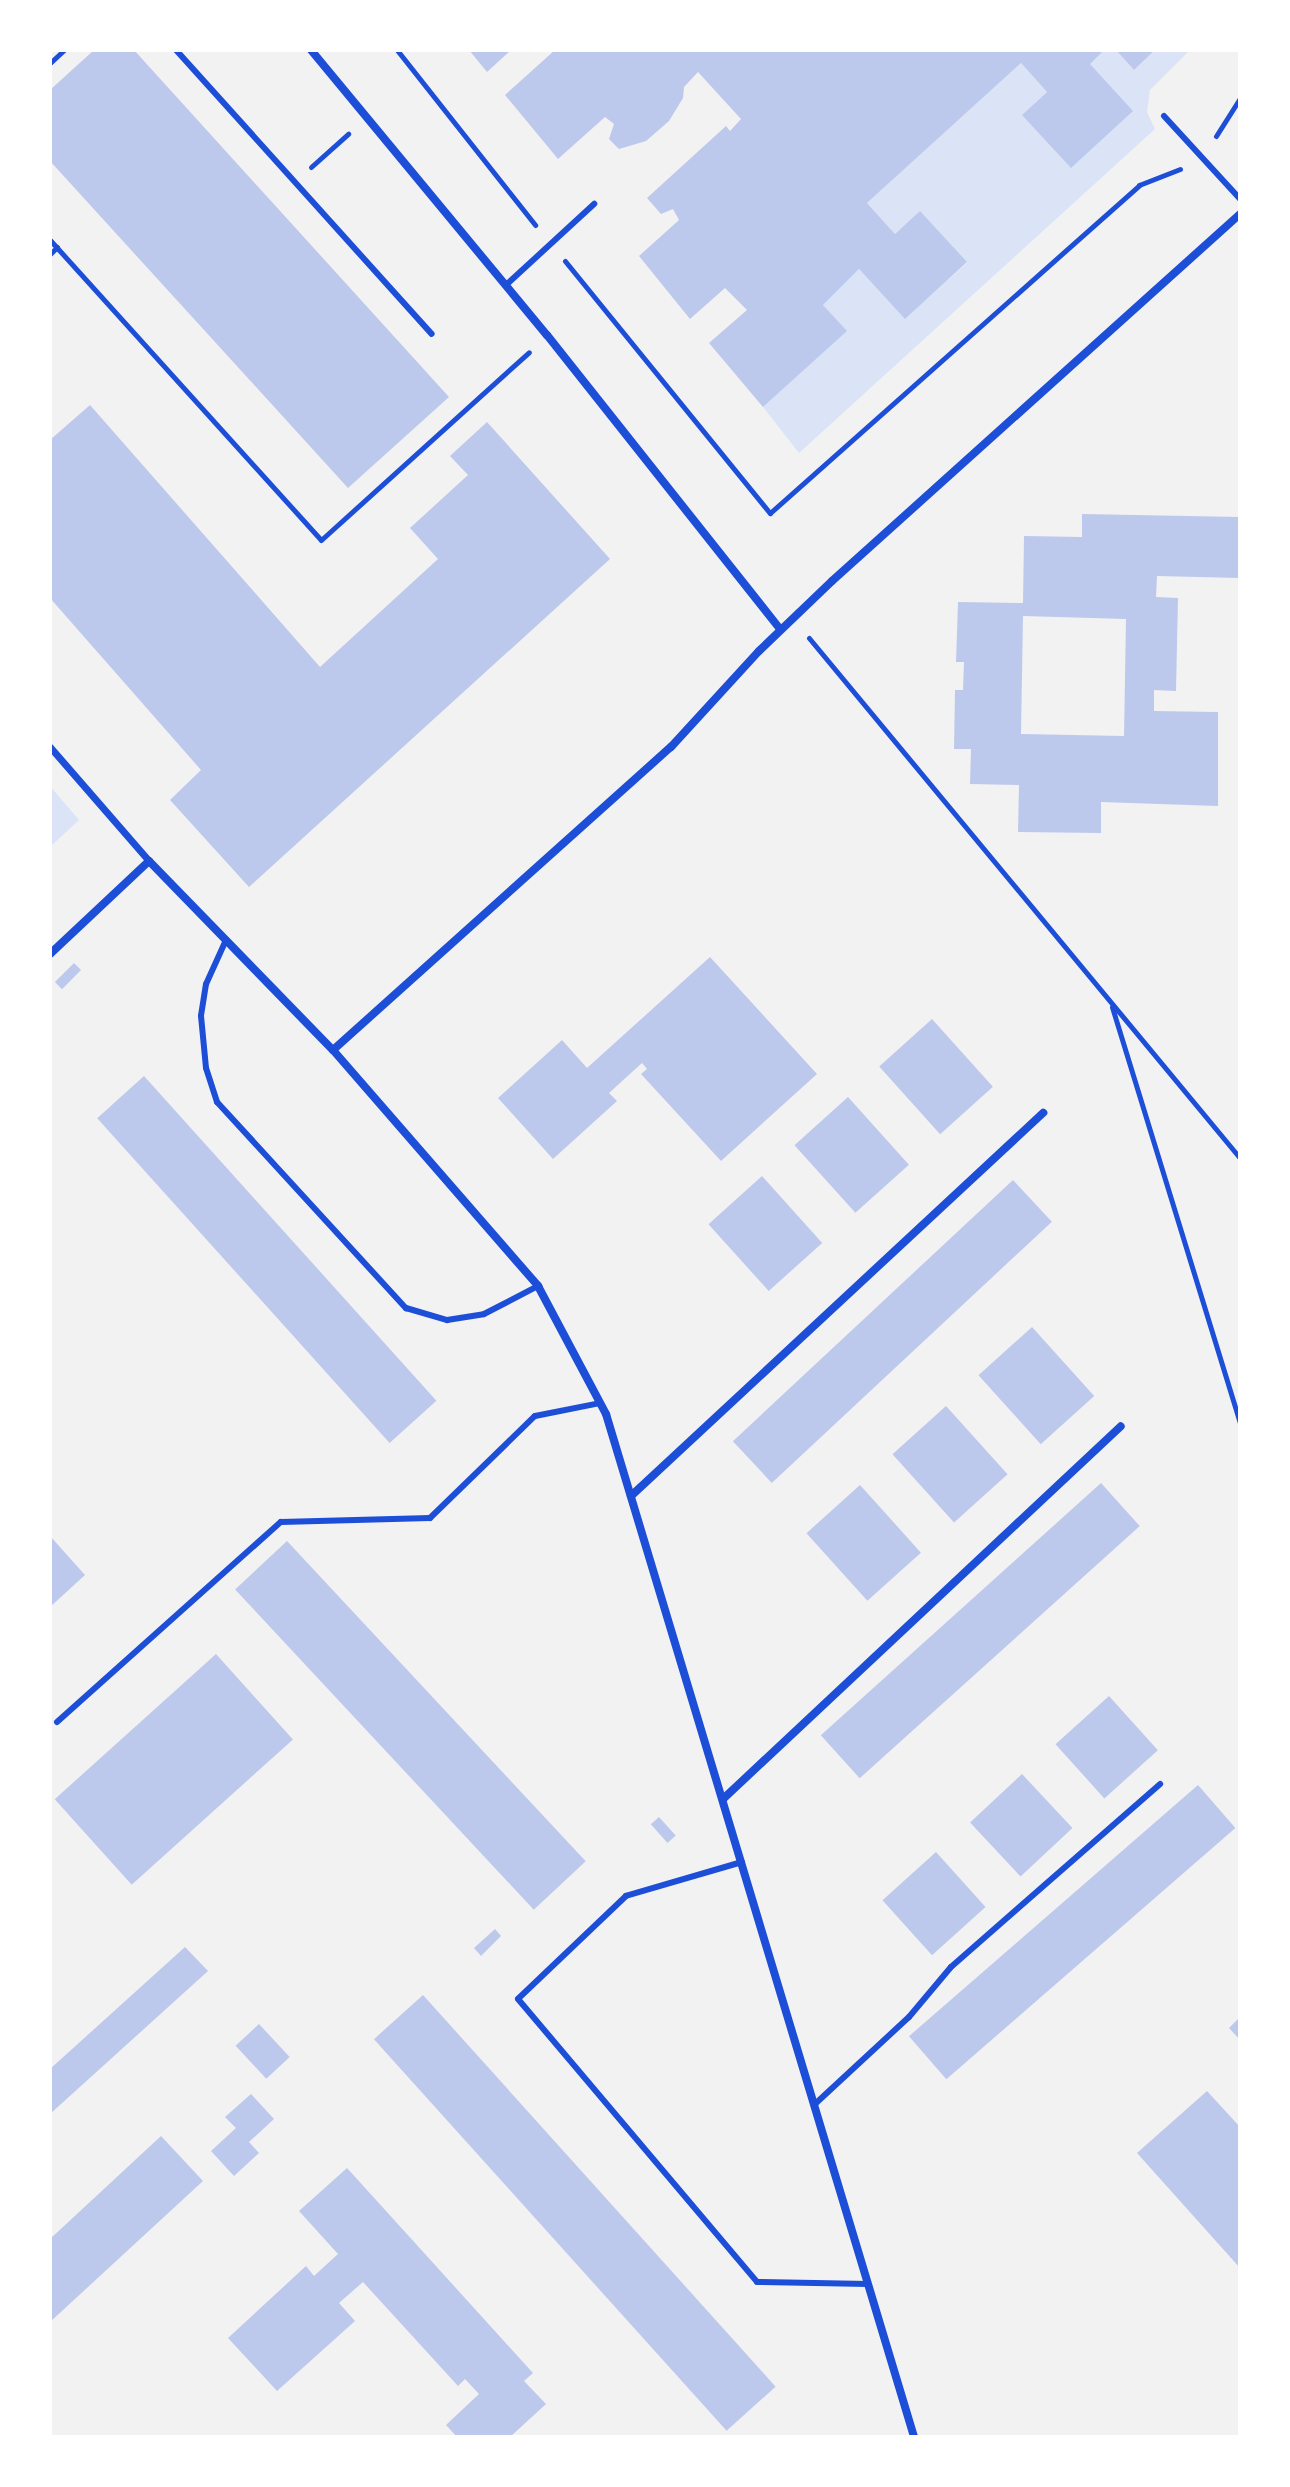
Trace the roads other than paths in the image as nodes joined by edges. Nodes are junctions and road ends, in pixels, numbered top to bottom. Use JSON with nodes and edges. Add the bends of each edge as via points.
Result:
{"nodes":[{"id":1,"x":176,"y":50,"type":"edge"},
{"id":2,"x":311,"y":50,"type":"edge"},
{"id":3,"x":1164,"y":116,"type":"dead end"},
{"id":4,"x":1240,"y":199,"type":"edge"},
{"id":5,"x":594,"y":204,"type":"dead end"},
{"id":6,"x":1240,"y":214,"type":"edge"},
{"id":7,"x":506,"y":285,"type":"junction"},
{"id":8,"x":432,"y":334,"type":"dead end"},
{"id":9,"x":780,"y":629,"type":"junction"},
{"id":10,"x":50,"y":747,"type":"edge"},
{"id":11,"x":149,"y":861,"type":"junction"},
{"id":12,"x":226,"y":940,"type":"junction"},
{"id":13,"x":50,"y":954,"type":"edge"},
{"id":14,"x":333,"y":1050,"type":"junction"},
{"id":15,"x":1043,"y":1113,"type":"dead end"},
{"id":16,"x":538,"y":1286,"type":"junction"},
{"id":17,"x":600,"y":1403,"type":"junction"},
{"id":18,"x":1121,"y":1426,"type":"dead end"},
{"id":19,"x":631,"y":1496,"type":"junction"},
{"id":20,"x":57,"y":1722,"type":"dead end"},
{"id":21,"x":1160,"y":1784,"type":"dead end"},
{"id":22,"x":723,"y":1799,"type":"junction"},
{"id":23,"x":742,"y":1862,"type":"junction"},
{"id":24,"x":815,"y":2104,"type":"junction"},
{"id":25,"x":868,"y":2284,"type":"junction"},
{"id":26,"x":914,"y":2437,"type":"edge"}],
"edges":[{"from":1,"to":8,"type":"lane"},
{"from":2,"to":7,"type":"street"},
{"from":3,"to":4,"type":"lane"},
{"from":5,"to":7,"type":"lane"},
{"from":6,"to":9,"type":"street"},
{"from":7,"to":9,"type":"street"},
{"from":9,"to":14,"type":"street","via":[[671,747]]},
{"from":10,"to":11,"type":"street"},
{"from":11,"to":12,"type":"street"},
{"from":11,"to":13,"type":"street"},
{"from":12,"to":14,"type":"street"},
{"from":12,"to":16,"type":"lane","via":[[206,984],[201,1016],[206,1068],[217,1102],[406,1308],[447,1320],[484,1314]]},
{"from":14,"to":16,"type":"street"},
{"from":15,"to":19,"type":"street"},
{"from":16,"to":17,"type":"street"},
{"from":17,"to":19,"type":"street"},
{"from":17,"to":20,"type":"lane","via":[[535,1416],[430,1518],[281,1522]]},
{"from":18,"to":22,"type":"street"},
{"from":19,"to":22,"type":"street"},
{"from":21,"to":24,"type":"lane","via":[[951,1967],[909,2017]]},
{"from":22,"to":23,"type":"street"},
{"from":23,"to":24,"type":"street"},
{"from":23,"to":25,"type":"lane","via":[[626,1896],[518,1999],[757,2282]]},
{"from":24,"to":25,"type":"street"},
{"from":25,"to":26,"type":"street"}]}
